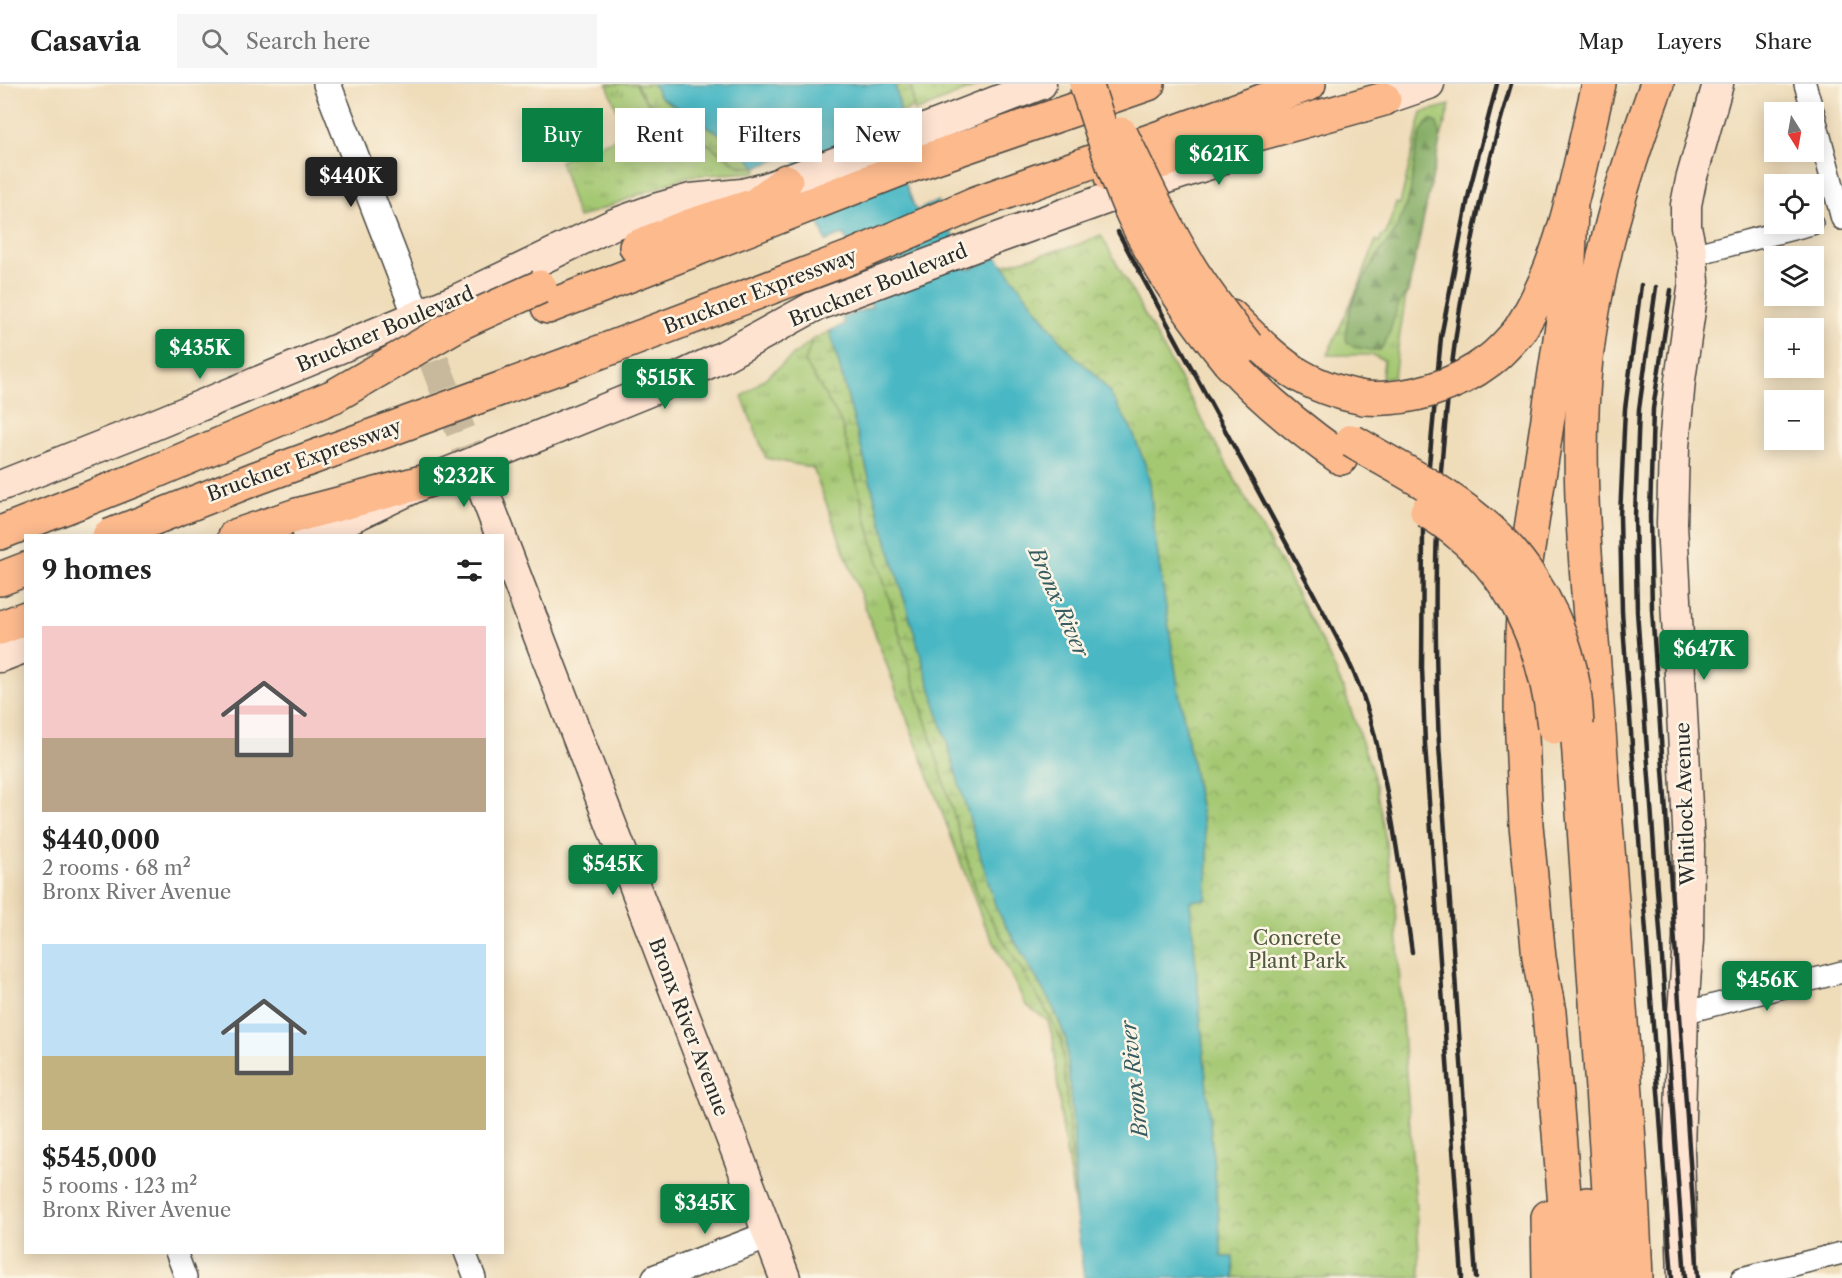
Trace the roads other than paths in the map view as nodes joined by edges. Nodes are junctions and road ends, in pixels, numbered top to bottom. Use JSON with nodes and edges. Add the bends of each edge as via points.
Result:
{"nodes":[{"id":1,"x":327,"y":84,"type":"edge"},
{"id":2,"x":1041,"y":84,"type":"edge"},
{"id":3,"x":1086,"y":84,"type":"edge"},
{"id":4,"x":1095,"y":84,"type":"edge"},
{"id":5,"x":1148,"y":84,"type":"edge"},
{"id":6,"x":1309,"y":84,"type":"edge"},
{"id":7,"x":1429,"y":84,"type":"edge"},
{"id":8,"x":1599,"y":84,"type":"edge"},
{"id":9,"x":1657,"y":84,"type":"edge"},
{"id":10,"x":1718,"y":84,"type":"edge"},
{"id":11,"x":1805,"y":84,"type":"edge"},
{"id":12,"x":1384,"y":99,"type":"joint"},
{"id":13,"x":1810,"y":102,"type":"edge"},
{"id":14,"x":928,"y":143,"type":"junction"},
{"id":15,"x":1824,"y":152,"type":"edge"},
{"id":16,"x":774,"y":195,"type":"junction"},
{"id":17,"x":1571,"y":210,"type":"junction"},
{"id":18,"x":1842,"y":217,"type":"edge"},
{"id":19,"x":984,"y":220,"type":"junction"},
{"id":20,"x":1824,"y":221,"type":"edge"},
{"id":21,"x":1771,"y":234,"type":"edge"},
{"id":22,"x":1692,"y":255,"type":"junction"},
{"id":23,"x":1200,"y":284,"type":"junction"},
{"id":24,"x":1582,"y":289,"type":"junction"},
{"id":25,"x":417,"y":316,"type":"junction"},
{"id":26,"x":1238,"y":354,"type":"junction"},
{"id":27,"x":473,"y":463,"type":"junction"},
{"id":28,"x":430,"y":480,"type":"junction"},
{"id":29,"x":0,"y":486,"type":"edge"},
{"id":30,"x":0,"y":533,"type":"edge"},
{"id":31,"x":114,"y":534,"type":"edge"},
{"id":32,"x":241,"y":534,"type":"edge"},
{"id":33,"x":313,"y":534,"type":"edge"},
{"id":34,"x":500,"y":534,"type":"edge"},
{"id":35,"x":504,"y":545,"type":"edge"},
{"id":36,"x":24,"y":570,"type":"edge"},
{"id":37,"x":0,"y":579,"type":"edge"},
{"id":38,"x":24,"y":619,"type":"edge"},
{"id":39,"x":0,"y":628,"type":"edge"},
{"id":40,"x":24,"y":648,"type":"edge"},
{"id":41,"x":0,"y":657,"type":"edge"},
{"id":42,"x":1566,"y":726,"type":"junction"},
{"id":43,"x":1539,"y":958,"type":"junction"},
{"id":44,"x":1842,"y":972,"type":"edge"},
{"id":45,"x":1683,"y":1013,"type":"junction"},
{"id":46,"x":769,"y":1235,"type":"junction"},
{"id":47,"x":1842,"y":1252,"type":"edge"},
{"id":48,"x":177,"y":1254,"type":"edge"},
{"id":49,"x":466,"y":1254,"type":"edge"},
{"id":50,"x":186,"y":1278,"type":"edge"},
{"id":51,"x":475,"y":1278,"type":"edge"},
{"id":52,"x":656,"y":1278,"type":"edge"},
{"id":53,"x":785,"y":1278,"type":"edge"},
{"id":54,"x":1549,"y":1278,"type":"edge"},
{"id":55,"x":1574,"y":1278,"type":"edge"},
{"id":56,"x":1592,"y":1278,"type":"edge"},
{"id":57,"x":1615,"y":1278,"type":"edge"},
{"id":58,"x":1636,"y":1278,"type":"edge"},
{"id":59,"x":1683,"y":1278,"type":"edge"},
{"id":60,"x":1742,"y":1278,"type":"edge"}],
"edges":[{"from":1,"to":25,"type":"street"},
{"from":2,"to":14,"type":"main road"},
{"from":3,"to":26,"type":"main road","bridge":true,"via":[[1120,183],[1151,250],[1180,298]]},
{"from":4,"to":23,"type":"main road","bridge":true},
{"from":5,"to":14,"type":"main road"},
{"from":6,"to":19,"type":"main road","name":"Bruckner Expressway"},
{"from":7,"to":12,"type":"main road"},
{"from":8,"to":17,"type":"main road"},
{"from":9,"to":24,"type":"main road","via":[[1605,245]]},
{"from":10,"to":22,"type":"main road","name":"Whitlock Avenue","via":[[1688,193],[1685,217]]},
{"from":11,"to":13,"type":"street"},
{"from":12,"to":19,"type":"main road","via":[[1200,150]]},
{"from":14,"to":16,"type":"main road"},
{"from":15,"to":18,"type":"street"},
{"from":16,"to":25,"type":"main road","name":"Bruckner Boulevard","via":[[691,199],[655,209]]},
{"from":16,"to":30,"type":"main road","bridge":true,"via":[[689,226],[544,297],[460,323],[334,396]]},
{"from":17,"to":23,"type":"main road","bridge":true,"via":[[1545,282],[1522,326],[1503,349],[1476,370],[1438,388],[1398,397],[1364,398],[1314,384],[1286,368],[1263,348]]},
{"from":17,"to":24,"type":"main road"},
{"from":18,"to":20,"type":"street"},
{"from":19,"to":27,"type":"main road","name":"Bruckner Boulevard","via":[[724,356]]},
{"from":19,"to":31,"type":"main road","name":"Bruckner Expressway","bridge":true,"via":[[837,262]]},
{"from":21,"to":22,"type":"street"},
{"from":22,"to":45,"type":"main road","name":"Whitlock Avenue","via":[[1693,293],[1677,406],[1672,524],[1689,845]]},
{"from":23,"to":26,"type":"main road","bridge":true},
{"from":24,"to":43,"type":"main road","via":[[1526,562],[1522,634],[1523,785]]},
{"from":24,"to":58,"type":"main road","via":[[1588,339],[1582,489],[1628,1117]]},
{"from":25,"to":29,"type":"main road","name":"Bruckner Boulevard"},
{"from":26,"to":42,"type":"main road","bridge":true,"via":[[1260,394],[1285,417],[1462,508],[1515,558],[1538,590],[1561,636],[1575,691]]},
{"from":27,"to":28,"type":"main road","name":"Bruckner Boulevard"},
{"from":27,"to":34,"type":"main road"},
{"from":28,"to":32,"type":"main road"},
{"from":28,"to":33,"type":"main road","name":"Bruckner Boulevard"},
{"from":35,"to":46,"type":"main road","name":"Bronx River Avenue"},
{"from":36,"to":37,"type":"main road"},
{"from":38,"to":39,"type":"main road"},
{"from":40,"to":41,"type":"main road"},
{"from":42,"to":56,"type":"main road"},
{"from":42,"to":57,"type":"main road"},
{"from":43,"to":54,"type":"main road","via":[[1536,1014],[1545,1126]]},
{"from":43,"to":55,"type":"main road","via":[[1549,1012]]},
{"from":44,"to":45,"type":"street"},
{"from":45,"to":59,"type":"main road","name":"Whitlock Avenue","via":[[1679,1159]]},
{"from":46,"to":52,"type":"street"},
{"from":46,"to":53,"type":"main road","name":"Bronx River Avenue"},
{"from":47,"to":60,"type":"street"},
{"from":48,"to":50,"type":"street"},
{"from":49,"to":51,"type":"street"}]}
